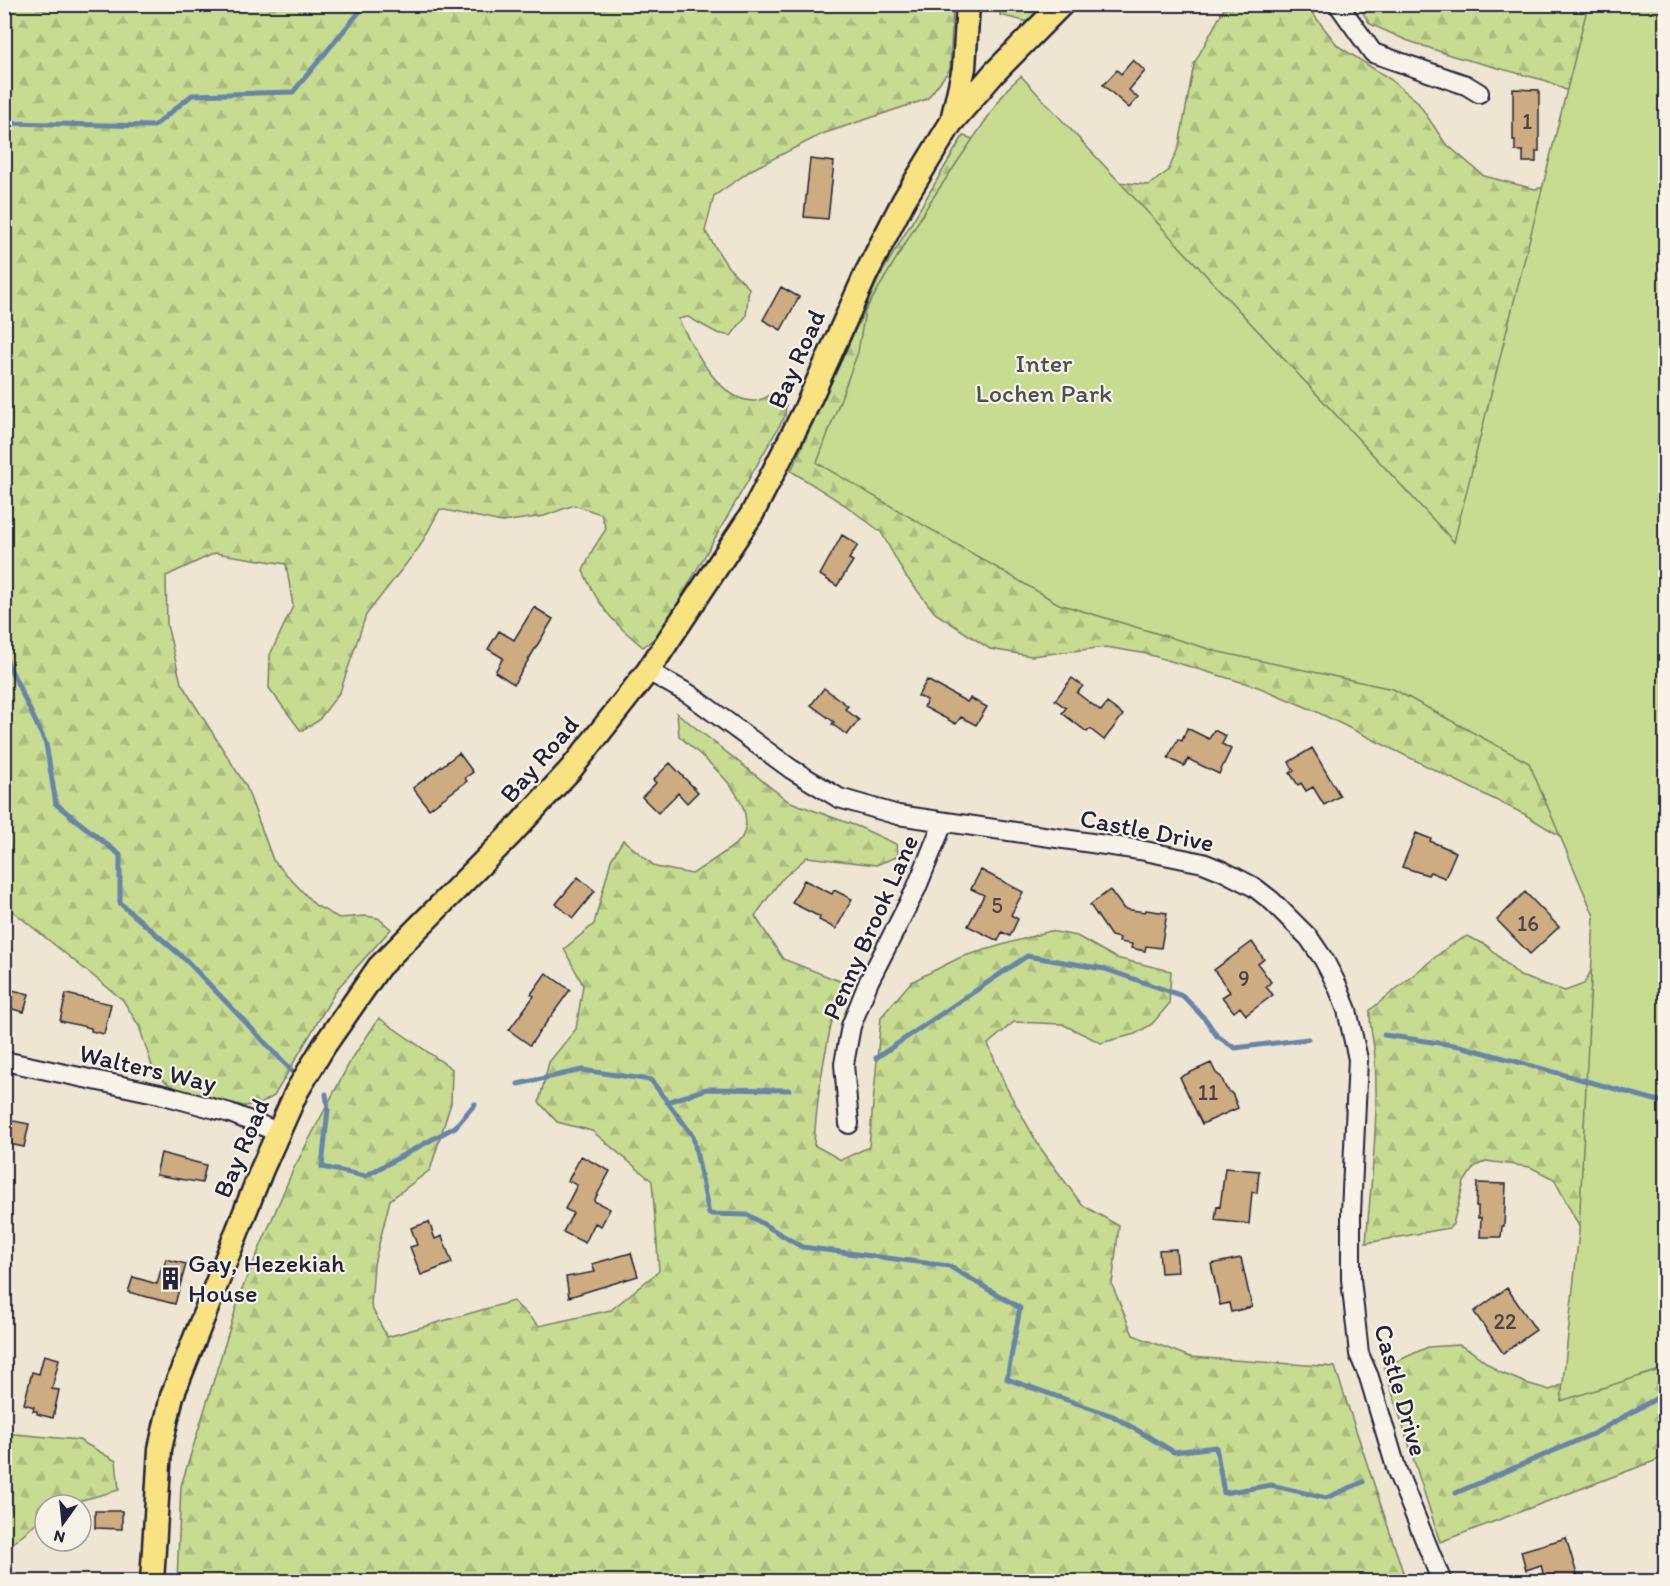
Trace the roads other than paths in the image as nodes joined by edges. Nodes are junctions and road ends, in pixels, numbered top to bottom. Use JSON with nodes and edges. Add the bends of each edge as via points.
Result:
{"nodes":[{"id":1,"x":968,"y":4,"type":"edge"},
{"id":2,"x":1062,"y":4,"type":"edge"},
{"id":3,"x":1338,"y":4,"type":"edge"},
{"id":4,"x":1479,"y":93,"type":"dead end"},
{"id":5,"x":951,"y":123,"type":"junction"},
{"id":6,"x":648,"y":671,"type":"junction"},
{"id":7,"x":943,"y":823,"type":"junction"},
{"id":8,"x":4,"y":1061,"type":"edge"},
{"id":9,"x":849,"y":1124,"type":"dead end"},
{"id":10,"x":278,"y":1132,"type":"junction"},
{"id":11,"x":152,"y":1581,"type":"edge"},
{"id":12,"x":1442,"y":1581,"type":"edge"}],
"edges":[{"from":1,"to":5,"type":"main road","via":[[963,76]]},
{"from":2,"to":5,"type":"main road","name":"Bay Road"},
{"from":3,"to":4,"type":"street","via":[[1373,52]]},
{"from":5,"to":6,"type":"main road","name":"Bay Road","via":[[866,273],[804,412],[752,514]]},
{"from":6,"to":7,"type":"street","name":"Castle Drive","via":[[689,694],[790,769],[839,798],[883,812]]},
{"from":6,"to":10,"type":"main road","name":"Bay Road","via":[[571,769],[379,967],[324,1046]]},
{"from":7,"to":9,"type":"street","name":"Penny Brook Lane","via":[[851,1026],[844,1064]]},
{"from":7,"to":12,"type":"street","name":"Castle Drive","via":[[1203,863],[1254,887],[1272,901],[1309,938],[1324,960],[1347,1010],[1358,1059],[1351,1280],[1359,1354],[1397,1471]]},
{"from":8,"to":10,"type":"street","name":"Walters Way","via":[[160,1094],[230,1113]]},
{"from":10,"to":11,"type":"main road","name":"Bay Road","via":[[172,1396],[160,1449]]}]}
